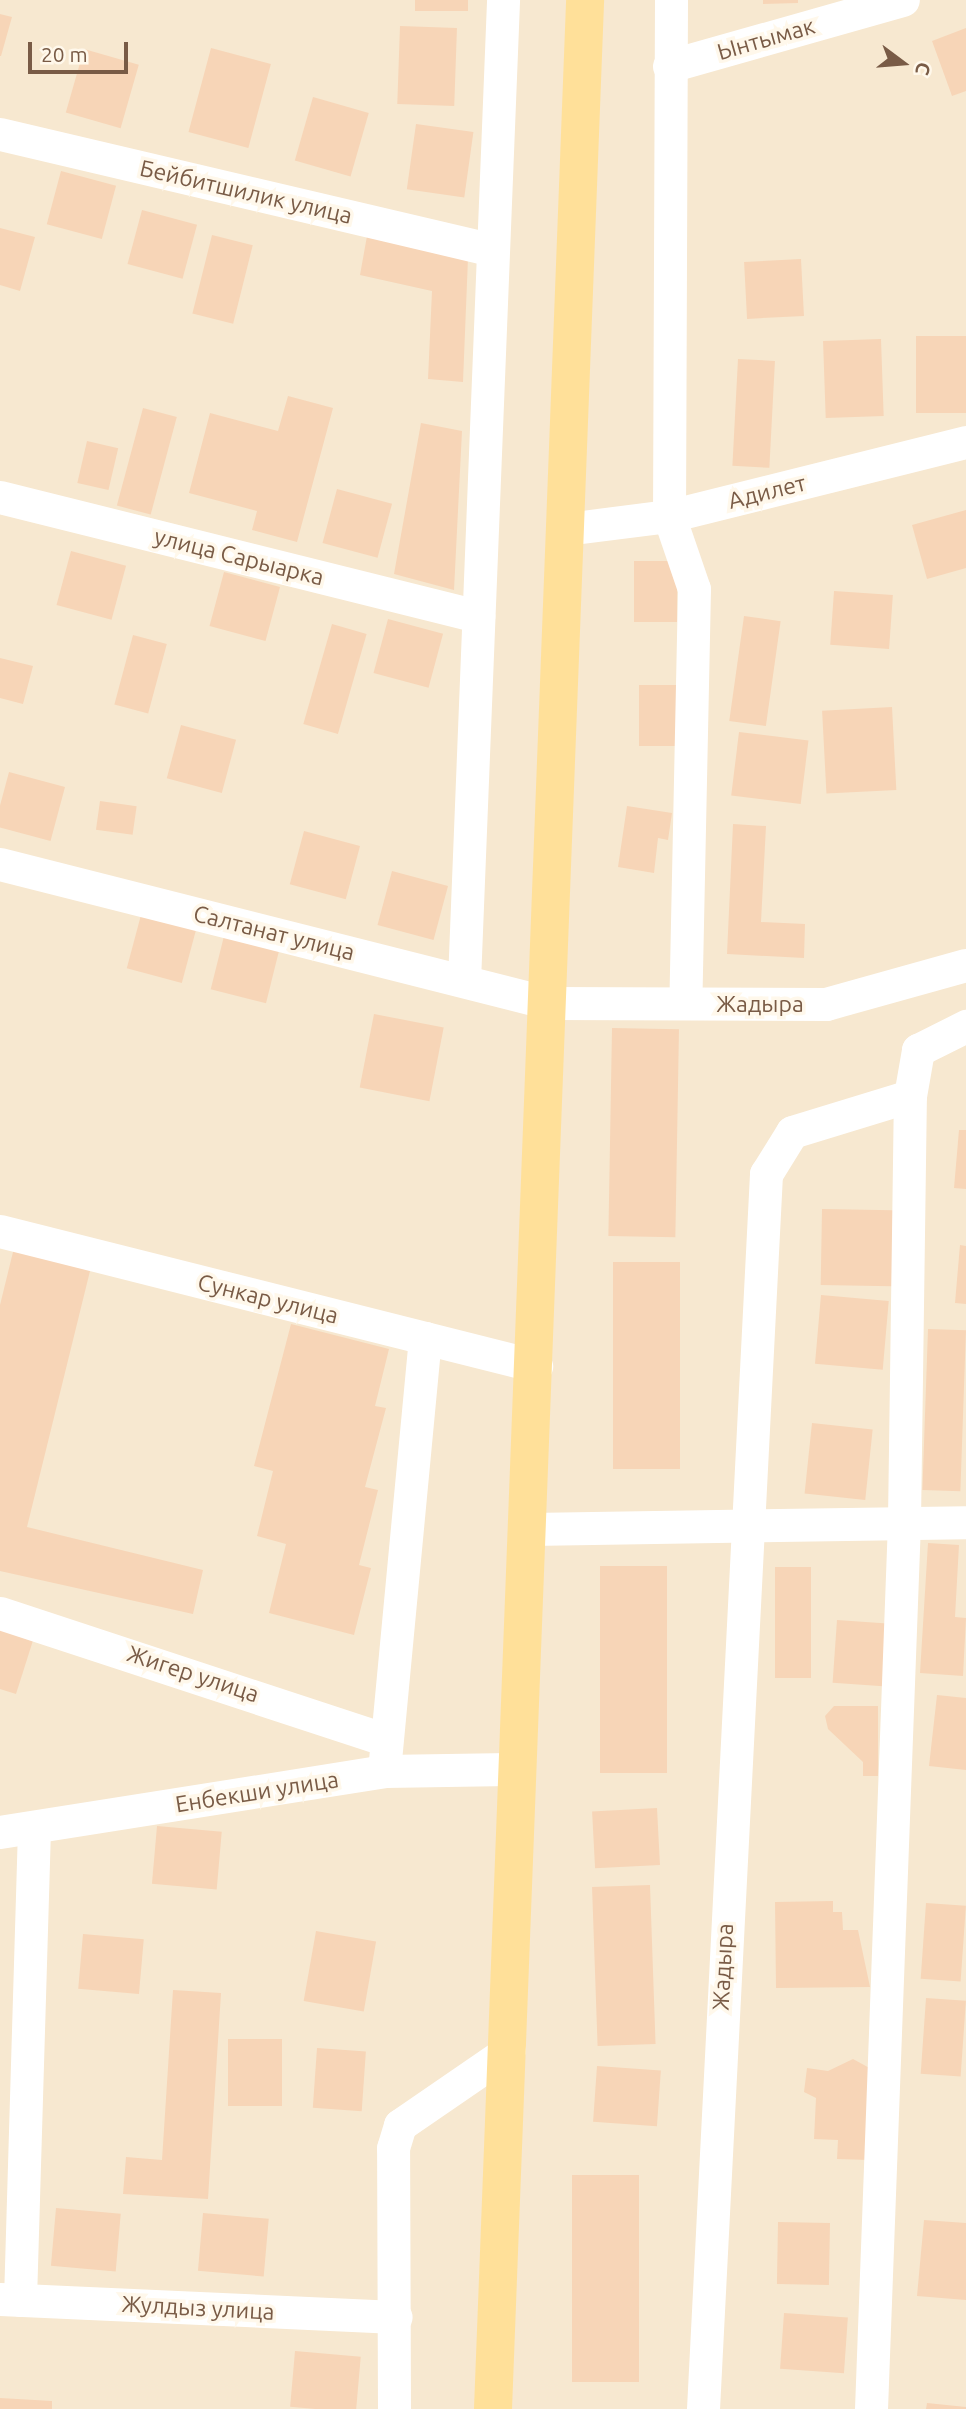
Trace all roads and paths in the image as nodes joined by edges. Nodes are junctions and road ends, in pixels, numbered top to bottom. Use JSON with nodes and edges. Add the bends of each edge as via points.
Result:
{"nodes":[{"id":1,"x":503,"y":0,"type":"edge"},
{"id":2,"x":585,"y":0,"type":"edge"},
{"id":3,"x":671,"y":0,"type":"edge"},
{"id":4,"x":903,"y":0,"type":"edge"},
{"id":5,"x":669,"y":66,"type":"junction"},
{"id":6,"x":0,"y":134,"type":"edge"},
{"id":7,"x":493,"y":250,"type":"junction"},
{"id":8,"x":966,"y":442,"type":"edge"},
{"id":9,"x":0,"y":497,"type":"edge"},
{"id":10,"x":669,"y":516,"type":"junction"},
{"id":11,"x":566,"y":529,"type":"junction"},
{"id":12,"x":478,"y":616,"type":"junction"},
{"id":13,"x":0,"y":864,"type":"edge"},
{"id":14,"x":966,"y":965,"type":"edge"},
{"id":15,"x":464,"y":981,"type":"junction"},
{"id":16,"x":549,"y":1003,"type":"junction"},
{"id":17,"x":685,"y":1003,"type":"junction"},
{"id":18,"x":966,"y":1026,"type":"edge"},
{"id":19,"x":909,"y":1096,"type":"junction"},
{"id":20,"x":0,"y":1231,"type":"edge"},
{"id":21,"x":425,"y":1338,"type":"junction"},
{"id":22,"x":536,"y":1366,"type":"junction"},
{"id":23,"x":904,"y":1520,"type":"junction"},
{"id":24,"x":966,"y":1522,"type":"edge"},
{"id":25,"x":746,"y":1525,"type":"junction"},
{"id":26,"x":530,"y":1529,"type":"junction"},
{"id":27,"x":0,"y":1613,"type":"edge"},
{"id":28,"x":384,"y":1739,"type":"junction"},
{"id":29,"x":516,"y":1769,"type":"junction"},
{"id":30,"x":384,"y":1771,"type":"junction"},
{"id":31,"x":34,"y":1828,"type":"junction"},
{"id":32,"x":0,"y":1832,"type":"edge"},
{"id":33,"x":509,"y":2050,"type":"junction"},
{"id":34,"x":10,"y":2299,"type":"edge"},
{"id":35,"x":396,"y":2317,"type":"junction"},
{"id":36,"x":394,"y":2409,"type":"edge"},
{"id":37,"x":493,"y":2409,"type":"edge"},
{"id":38,"x":703,"y":2409,"type":"edge"},
{"id":39,"x":871,"y":2409,"type":"edge"}],
"edges":[{"from":1,"to":7,"type":"street"},
{"from":2,"to":11,"type":"main road"},
{"from":3,"to":5,"type":"street"},
{"from":4,"to":5,"type":"street","name":"Ынтымак"},
{"from":5,"to":10,"type":"street"},
{"from":6,"to":7,"type":"street","name":"Бейбитшилик улица"},
{"from":7,"to":12,"type":"street"},
{"from":8,"to":10,"type":"street","name":"Адилет"},
{"from":9,"to":12,"type":"street","name":"улица Сарыарка"},
{"from":10,"to":11,"type":"street","name":"Адилет"},
{"from":10,"to":17,"type":"street","via":[[694,590]]},
{"from":11,"to":16,"type":"main road"},
{"from":12,"to":15,"type":"street"},
{"from":13,"to":15,"type":"street","name":"Салтанат улица"},
{"from":14,"to":17,"type":"street","name":"Жадыра","via":[[826,1004]]},
{"from":15,"to":16,"type":"street","name":"Салтанат улица"},
{"from":16,"to":17,"type":"street","name":"Жадыра"},
{"from":16,"to":22,"type":"main road"},
{"from":18,"to":19,"type":"street","via":[[918,1050]]},
{"from":19,"to":23,"type":"street"},
{"from":19,"to":25,"type":"street","name":"Жадыра","via":[[792,1132],[766,1174]]},
{"from":20,"to":21,"type":"street","name":"Сункар улица"},
{"from":21,"to":22,"type":"street","name":"Сункар улица"},
{"from":21,"to":28,"type":"street"},
{"from":22,"to":26,"type":"main road"},
{"from":23,"to":24,"type":"street"},
{"from":23,"to":25,"type":"street"},
{"from":23,"to":39,"type":"street"},
{"from":25,"to":26,"type":"street"},
{"from":25,"to":38,"type":"street","name":"Жадыра"},
{"from":26,"to":29,"type":"main road"},
{"from":27,"to":28,"type":"street","name":"Жигер улица"},
{"from":28,"to":30,"type":"street"},
{"from":29,"to":30,"type":"street","name":"Енбекши улица"},
{"from":29,"to":33,"type":"main road"},
{"from":30,"to":31,"type":"street","name":"Енбекши улица"},
{"from":31,"to":32,"type":"street","name":"Енбекши улица"},
{"from":31,"to":34,"type":"street"},
{"from":33,"to":35,"type":"street","via":[[400,2125],[393,2148]]},
{"from":33,"to":37,"type":"main road"},
{"from":34,"to":35,"type":"street","name":"Жулдыз улица"},
{"from":35,"to":36,"type":"street"}]}
